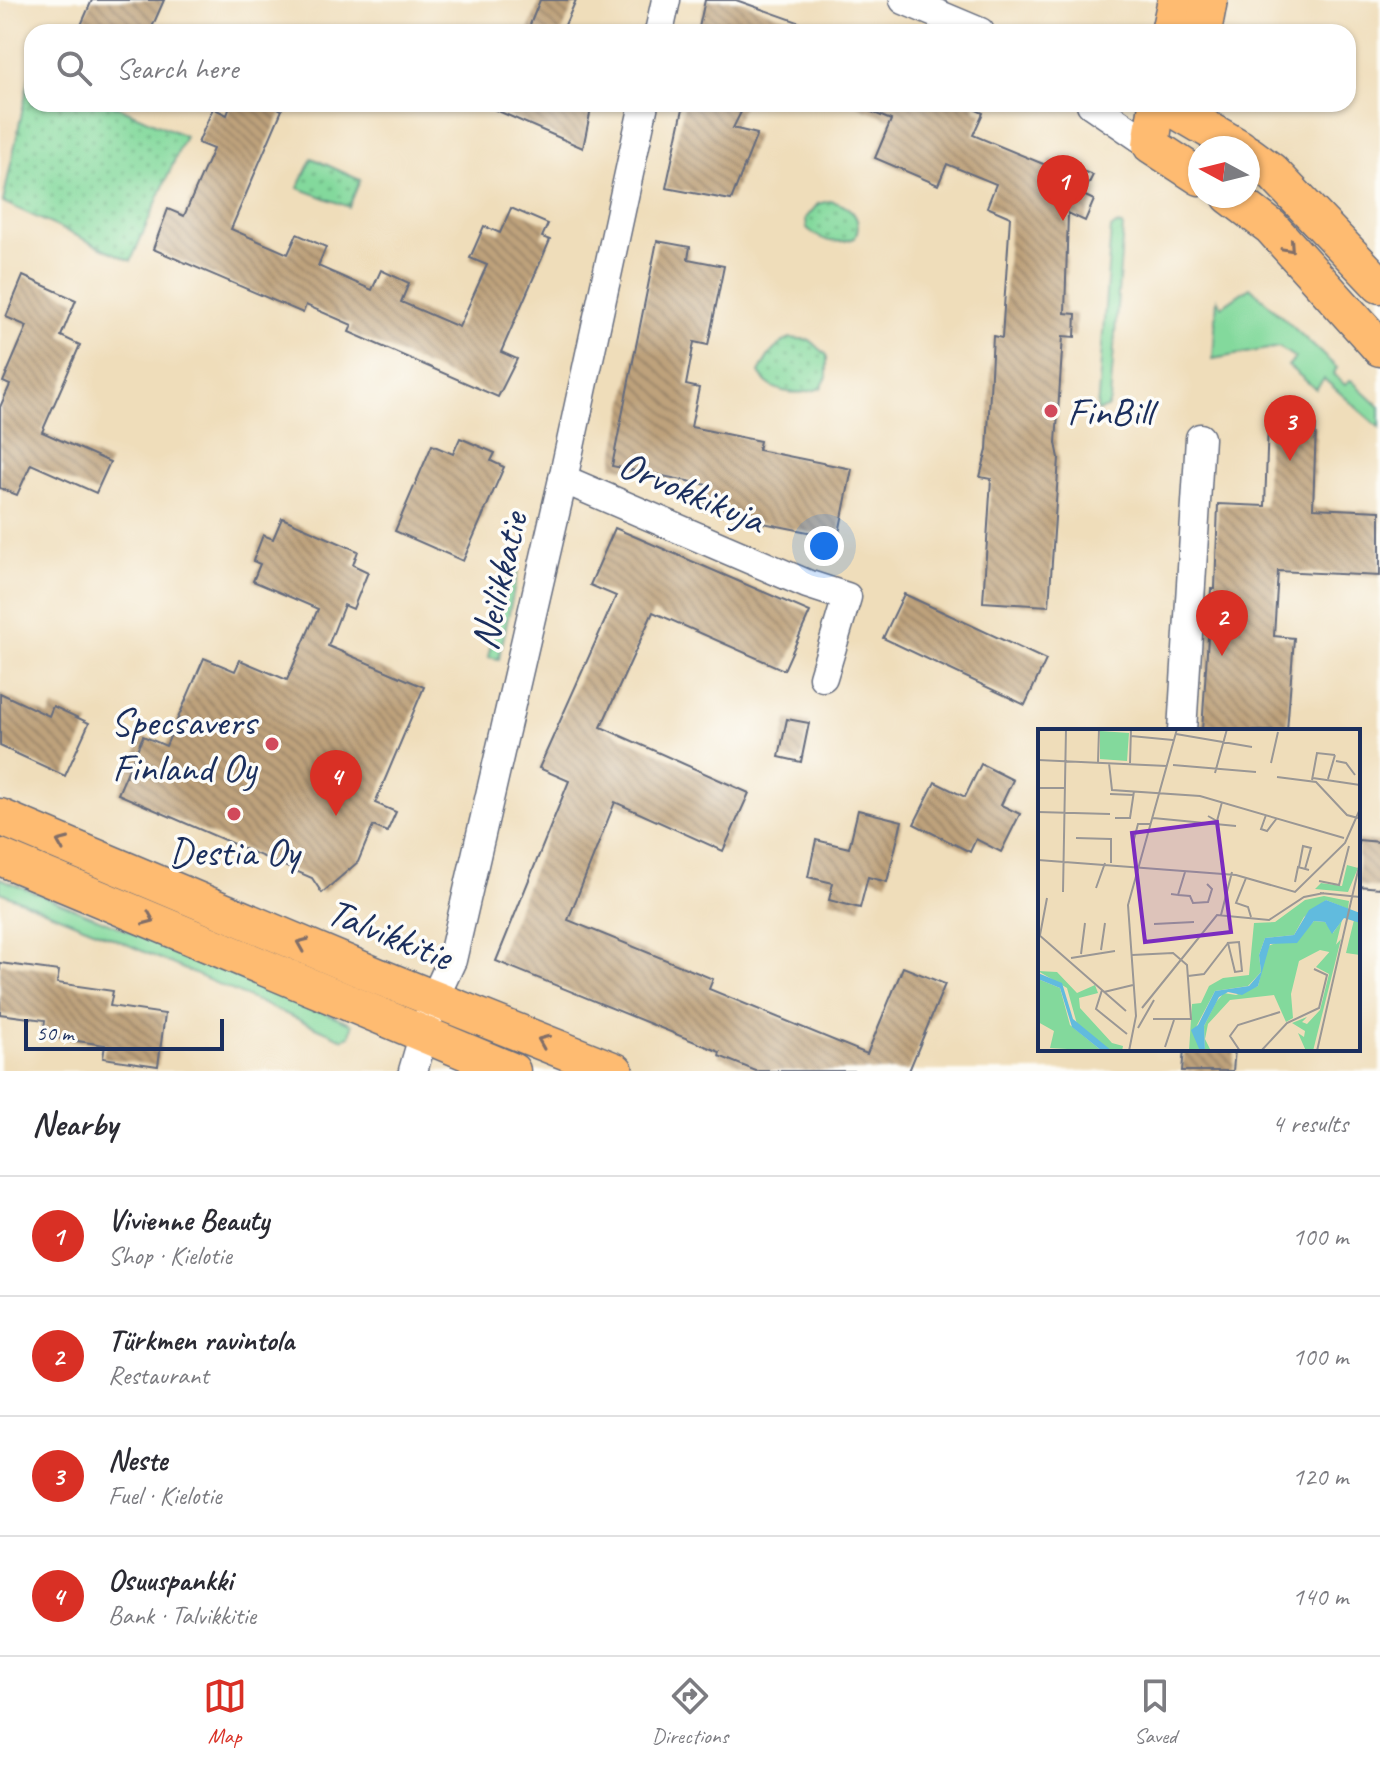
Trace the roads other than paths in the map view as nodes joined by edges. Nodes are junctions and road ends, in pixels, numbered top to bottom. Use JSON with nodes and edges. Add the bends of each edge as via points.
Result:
{"nodes":[{"id":1,"x":666,"y":0,"type":"edge"},
{"id":2,"x":904,"y":0,"type":"edge"},
{"id":3,"x":1176,"y":0,"type":"edge"},
{"id":4,"x":1209,"y":0,"type":"edge"},
{"id":5,"x":661,"y":24,"type":"edge"},
{"id":6,"x":961,"y":24,"type":"edge"},
{"id":7,"x":1171,"y":24,"type":"edge"},
{"id":8,"x":1204,"y":24,"type":"edge"},
{"id":9,"x":642,"y":112,"type":"edge"},
{"id":10,"x":1103,"y":112,"type":"edge"},
{"id":11,"x":1156,"y":112,"type":"edge"},
{"id":12,"x":1185,"y":112,"type":"edge"},
{"id":13,"x":1189,"y":112,"type":"edge"},
{"id":14,"x":1189,"y":136,"type":"edge"},
{"id":15,"x":1223,"y":136,"type":"edge"},
{"id":16,"x":1151,"y":145,"type":"junction"},
{"id":17,"x":1260,"y":163,"type":"edge"},
{"id":18,"x":1188,"y":169,"type":"edge"},
{"id":19,"x":1246,"y":208,"type":"edge"},
{"id":20,"x":1380,"y":285,"type":"edge"},
{"id":21,"x":1380,"y":348,"type":"edge"},
{"id":22,"x":1200,"y":438,"type":"dead end"},
{"id":23,"x":563,"y":479,"type":"junction"},
{"id":24,"x":823,"y":677,"type":"dead end"},
{"id":25,"x":1182,"y":729,"type":"edge"},
{"id":26,"x":0,"y":817,"type":"edge"},
{"id":27,"x":0,"y":857,"type":"edge"},
{"id":28,"x":434,"y":999,"type":"junction"},
{"id":29,"x":423,"y":1034,"type":"junction"},
{"id":30,"x":413,"y":1071,"type":"edge"},
{"id":31,"x":512,"y":1071,"type":"edge"},
{"id":32,"x":615,"y":1071,"type":"edge"}],
"edges":[{"from":1,"to":5,"type":"street"},
{"from":2,"to":6,"type":"street"},
{"from":3,"to":7,"type":"main road"},
{"from":4,"to":8,"type":"main road"},
{"from":9,"to":23,"type":"street","name":"Neilikkatie"},
{"from":10,"to":16,"type":"street"},
{"from":11,"to":16,"type":"main road"},
{"from":12,"to":14,"type":"main road"},
{"from":13,"to":15,"type":"main road"},
{"from":16,"to":18,"type":"main road"},
{"from":17,"to":20,"type":"main road"},
{"from":19,"to":21,"type":"main road","one_way":true,"via":[[1271,227]]},
{"from":22,"to":25,"type":"street"},
{"from":23,"to":24,"type":"street","name":"Orvokkikuja","via":[[847,597]]},
{"from":23,"to":28,"type":"street","name":"Neilikkatie","via":[[452,960]]},
{"from":28,"to":26,"type":"main road","name":"Talvikkitie","one_way":true},
{"from":27,"to":29,"type":"main road","name":"Talvikkitie","one_way":true},
{"from":28,"to":29,"type":"street","name":"Neilikkatie"},
{"from":32,"to":28,"type":"main road","name":"Talvikkitie","one_way":true},
{"from":29,"to":30,"type":"street","name":"Neilikkatie"},
{"from":29,"to":31,"type":"main road","name":"Talvikkitie"}]}
